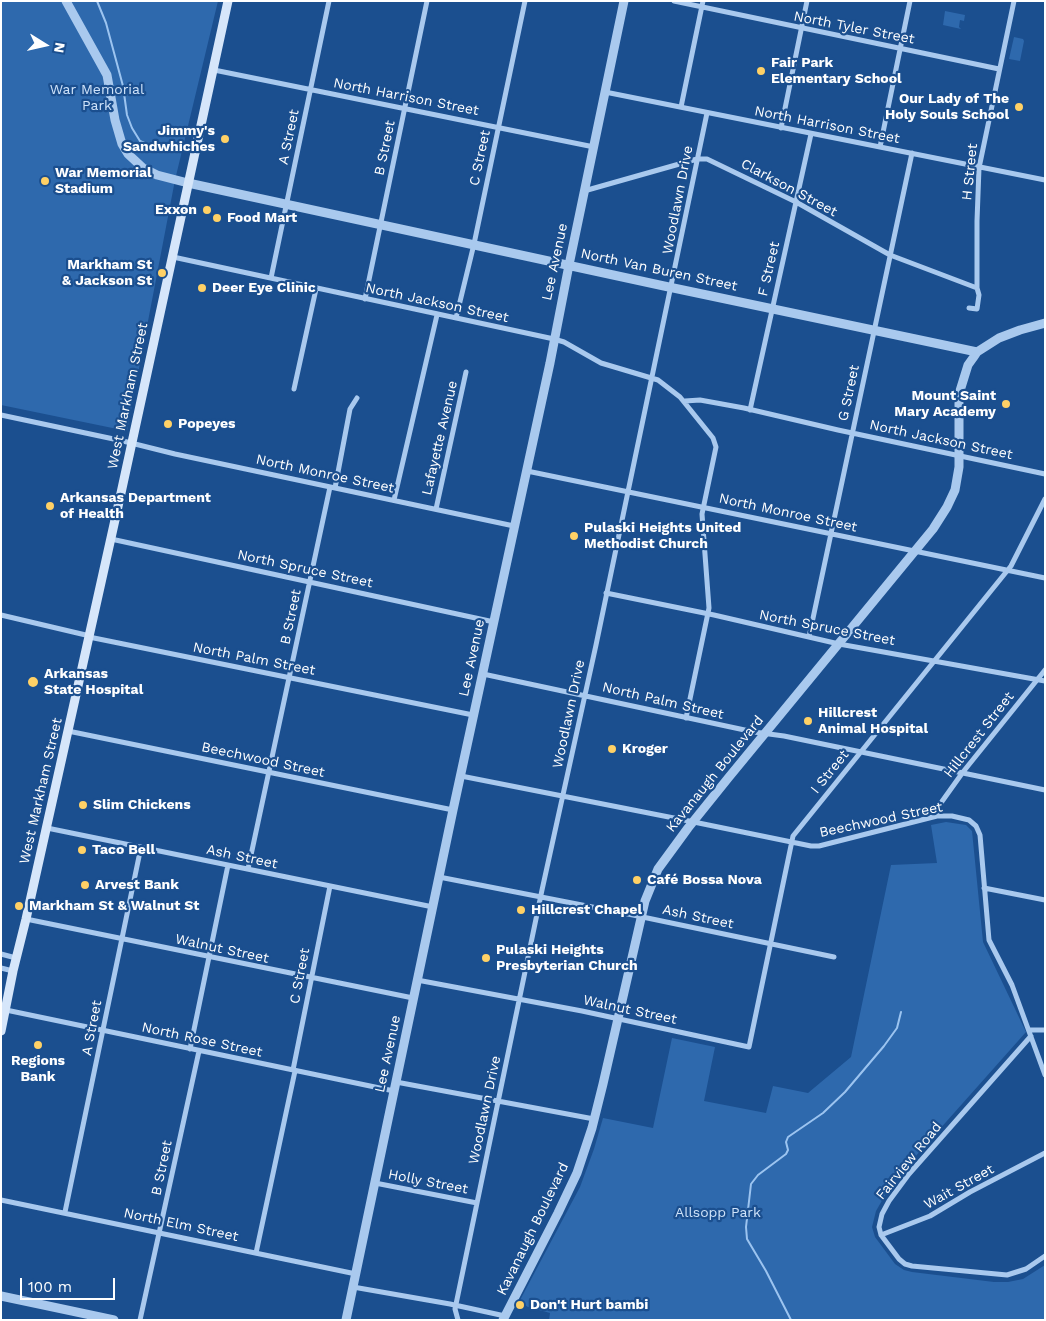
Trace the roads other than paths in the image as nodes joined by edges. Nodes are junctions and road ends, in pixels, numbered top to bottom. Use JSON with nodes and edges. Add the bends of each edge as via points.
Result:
{"nodes":[{"id":1,"x":66,"y":1,"type":"edge"},
{"id":2,"x":228,"y":1,"type":"edge"},
{"id":3,"x":329,"y":1,"type":"edge"},
{"id":4,"x":427,"y":1,"type":"edge"},
{"id":5,"x":525,"y":1,"type":"edge"},
{"id":6,"x":624,"y":1,"type":"edge"},
{"id":7,"x":674,"y":1,"type":"edge"},
{"id":8,"x":807,"y":1,"type":"edge"},
{"id":9,"x":910,"y":1,"type":"edge"},
{"id":10,"x":1014,"y":1,"type":"edge"},
{"id":11,"x":702,"y":4,"type":"edge"},
{"id":12,"x":801,"y":29,"type":"junction"},
{"id":13,"x":900,"y":48,"type":"junction"},
{"id":14,"x":1000,"y":69,"type":"junction"},
{"id":15,"x":214,"y":70,"type":"junction"},
{"id":16,"x":310,"y":90,"type":"junction"},
{"id":17,"x":605,"y":92,"type":"junction"},
{"id":18,"x":681,"y":107,"type":"junction"},
{"id":19,"x":404,"y":109,"type":"junction"},
{"id":20,"x":707,"y":113,"type":"junction"},
{"id":21,"x":498,"y":127,"type":"junction"},
{"id":22,"x":781,"y":128,"type":"junction"},
{"id":23,"x":810,"y":134,"type":"junction"},
{"id":24,"x":594,"y":147,"type":"junction"},
{"id":25,"x":880,"y":147,"type":"junction"},
{"id":26,"x":912,"y":153,"type":"junction"},
{"id":27,"x":697,"y":159,"type":"junction"},
{"id":28,"x":979,"y":168,"type":"junction"},
{"id":29,"x":1045,"y":180,"type":"edge"},
{"id":30,"x":188,"y":183,"type":"junction"},
{"id":31,"x":584,"y":192,"type":"junction"},
{"id":32,"x":796,"y":202,"type":"junction"},
{"id":33,"x":287,"y":204,"type":"junction"},
{"id":34,"x":381,"y":224,"type":"junction"},
{"id":35,"x":474,"y":244,"type":"junction"},
{"id":36,"x":890,"y":255,"type":"junction"},
{"id":37,"x":173,"y":257,"type":"junction"},
{"id":38,"x":569,"y":265,"type":"junction"},
{"id":39,"x":271,"y":278,"type":"junction"},
{"id":40,"x":672,"y":288,"type":"junction"},
{"id":41,"x":977,"y":288,"type":"junction"},
{"id":42,"x":316,"y":289,"type":"junction"},
{"id":43,"x":365,"y":299,"type":"junction"},
{"id":44,"x":772,"y":308,"type":"junction"},
{"id":45,"x":969,"y":308,"type":"dead end"},
{"id":46,"x":437,"y":315,"type":"junction"},
{"id":47,"x":456,"y":318,"type":"junction"},
{"id":48,"x":1045,"y":324,"type":"edge"},
{"id":49,"x":874,"y":330,"type":"junction"},
{"id":50,"x":554,"y":339,"type":"junction"},
{"id":51,"x":977,"y":352,"type":"junction"},
{"id":52,"x":466,"y":372,"type":"dead end"},
{"id":53,"x":651,"y":378,"type":"junction"},
{"id":54,"x":294,"y":389,"type":"dead end"},
{"id":55,"x":358,"y":398,"type":"dead end"},
{"id":56,"x":685,"y":401,"type":"junction"},
{"id":57,"x":750,"y":410,"type":"junction"},
{"id":58,"x":1,"y":415,"type":"edge"},
{"id":59,"x":852,"y":433,"type":"junction"},
{"id":60,"x":132,"y":443,"type":"junction"},
{"id":61,"x":960,"y":457,"type":"junction"},
{"id":62,"x":527,"y":471,"type":"junction"},
{"id":63,"x":1045,"y":474,"type":"edge"},
{"id":64,"x":332,"y":487,"type":"junction"},
{"id":65,"x":628,"y":492,"type":"junction"},
{"id":66,"x":1045,"y":499,"type":"edge"},
{"id":67,"x":394,"y":500,"type":"junction"},
{"id":68,"x":704,"y":507,"type":"junction"},
{"id":69,"x":436,"y":509,"type":"junction"},
{"id":70,"x":514,"y":526,"type":"junction"},
{"id":71,"x":831,"y":533,"type":"junction"},
{"id":72,"x":111,"y":539,"type":"junction"},
{"id":73,"x":913,"y":551,"type":"junction"},
{"id":74,"x":1007,"y":571,"type":"junction"},
{"id":75,"x":1045,"y":578,"type":"edge"},
{"id":76,"x":310,"y":581,"type":"junction"},
{"id":77,"x":606,"y":593,"type":"junction"},
{"id":78,"x":708,"y":614,"type":"junction"},
{"id":79,"x":1,"y":615,"type":"edge"},
{"id":80,"x":494,"y":622,"type":"junction"},
{"id":81,"x":89,"y":636,"type":"junction"},
{"id":82,"x":809,"y":638,"type":"junction"},
{"id":83,"x":839,"y":644,"type":"junction"},
{"id":84,"x":934,"y":660,"type":"junction"},
{"id":85,"x":1045,"y":670,"type":"edge"},
{"id":86,"x":483,"y":674,"type":"junction"},
{"id":87,"x":289,"y":677,"type":"junction"},
{"id":88,"x":1037,"y":679,"type":"junction"},
{"id":89,"x":1045,"y":681,"type":"edge"},
{"id":90,"x":584,"y":695,"type":"junction"},
{"id":91,"x":474,"y":715,"type":"junction"},
{"id":92,"x":686,"y":718,"type":"junction"},
{"id":93,"x":68,"y":731,"type":"junction"},
{"id":94,"x":766,"y":733,"type":"junction"},
{"id":95,"x":860,"y":752,"type":"junction"},
{"id":96,"x":963,"y":772,"type":"junction"},
{"id":97,"x":269,"y":773,"type":"junction"},
{"id":98,"x":461,"y":776,"type":"junction"},
{"id":99,"x":1045,"y":790,"type":"edge"},
{"id":100,"x":562,"y":796,"type":"junction"},
{"id":101,"x":453,"y":810,"type":"junction"},
{"id":102,"x":937,"y":816,"type":"junction"},
{"id":103,"x":694,"y":822,"type":"junction"},
{"id":104,"x":47,"y":828,"type":"junction"},
{"id":105,"x":791,"y":843,"type":"junction"},
{"id":106,"x":140,"y":847,"type":"junction"},
{"id":107,"x":228,"y":865,"type":"junction"},
{"id":108,"x":248,"y":869,"type":"junction"},
{"id":109,"x":439,"y":877,"type":"junction"},
{"id":110,"x":330,"y":886,"type":"junction"},
{"id":111,"x":984,"y":888,"type":"junction"},
{"id":112,"x":541,"y":897,"type":"junction"},
{"id":113,"x":1045,"y":900,"type":"edge"},
{"id":114,"x":433,"y":907,"type":"junction"},
{"id":115,"x":641,"y":916,"type":"junction"},
{"id":116,"x":26,"y":919,"type":"junction"},
{"id":117,"x":121,"y":939,"type":"junction"},
{"id":118,"x":770,"y":944,"type":"junction"},
{"id":119,"x":1,"y":954,"type":"edge"},
{"id":120,"x":209,"y":957,"type":"junction"},
{"id":121,"x":834,"y":957,"type":"dead end"},
{"id":122,"x":16,"y":958,"type":"junction"},
{"id":123,"x":1,"y":968,"type":"edge"},
{"id":124,"x":13,"y":971,"type":"junction"},
{"id":125,"x":311,"y":978,"type":"junction"},
{"id":126,"x":417,"y":980,"type":"junction"},
{"id":127,"x":414,"y":998,"type":"junction"},
{"id":128,"x":519,"y":1000,"type":"junction"},
{"id":129,"x":6,"y":1010,"type":"junction"},
{"id":130,"x":618,"y":1019,"type":"junction"},
{"id":131,"x":1,"y":1030,"type":"edge"},
{"id":132,"x":104,"y":1030,"type":"junction"},
{"id":133,"x":1029,"y":1030,"type":"junction"},
{"id":134,"x":1045,"y":1030,"type":"edge"},
{"id":135,"x":1031,"y":1036,"type":"junction"},
{"id":136,"x":749,"y":1047,"type":"joint"},
{"id":137,"x":190,"y":1049,"type":"junction"},
{"id":138,"x":199,"y":1051,"type":"junction"},
{"id":139,"x":294,"y":1070,"type":"junction"},
{"id":140,"x":1045,"y":1075,"type":"edge"},
{"id":141,"x":395,"y":1086,"type":"junction"},
{"id":142,"x":498,"y":1100,"type":"junction"},
{"id":143,"x":594,"y":1119,"type":"junction"},
{"id":144,"x":1045,"y":1153,"type":"edge"},
{"id":145,"x":375,"y":1183,"type":"junction"},
{"id":146,"x":1,"y":1200,"type":"edge"},
{"id":147,"x":478,"y":1203,"type":"junction"},
{"id":148,"x":65,"y":1212,"type":"junction"},
{"id":149,"x":160,"y":1233,"type":"junction"},
{"id":150,"x":881,"y":1235,"type":"junction"},
{"id":151,"x":256,"y":1253,"type":"junction"},
{"id":152,"x":1045,"y":1256,"type":"edge"},
{"id":153,"x":356,"y":1274,"type":"junction"},
{"id":154,"x":353,"y":1287,"type":"junction"},
{"id":155,"x":1,"y":1296,"type":"edge"},
{"id":156,"x":456,"y":1305,"type":"junction"},
{"id":157,"x":504,"y":1318,"type":"edge"},
{"id":158,"x":114,"y":1320,"type":"edge"},
{"id":159,"x":140,"y":1320,"type":"edge"},
{"id":160,"x":346,"y":1320,"type":"edge"},
{"id":161,"x":458,"y":1320,"type":"edge"}],
"edges":[{"from":1,"to":30,"type":"street","name":"North Van Buren Street","via":[[107,75],[118,134],[127,153],[143,168],[157,175]]},
{"from":2,"to":15,"type":"main road","name":"West Markham Street"},
{"from":3,"to":16,"type":"street","name":"A Street"},
{"from":4,"to":19,"type":"street","name":"B Street"},
{"from":5,"to":21,"type":"street","name":"C Street"},
{"from":6,"to":17,"type":"street","name":"Lee Avenue"},
{"from":7,"to":11,"type":"street","name":"North Tyler Street"},
{"from":8,"to":12,"type":"street"},
{"from":9,"to":13,"type":"street"},
{"from":10,"to":14,"type":"street","name":"H Street"},
{"from":11,"to":12,"type":"street","name":"North Tyler Street"},
{"from":11,"to":18,"type":"street"},
{"from":12,"to":13,"type":"street","name":"North Tyler Street"},
{"from":12,"to":22,"type":"street"},
{"from":13,"to":14,"type":"street","name":"North Tyler Street"},
{"from":13,"to":25,"type":"street"},
{"from":14,"to":28,"type":"street","name":"H Street"},
{"from":15,"to":16,"type":"street","name":"North Harrison Street"},
{"from":15,"to":30,"type":"main road","name":"West Markham Street"},
{"from":16,"to":19,"type":"street","name":"North Harrison Street"},
{"from":16,"to":33,"type":"street","name":"A Street"},
{"from":17,"to":18,"type":"street","name":"North Harrison Street"},
{"from":17,"to":24,"type":"street","name":"Lee Avenue"},
{"from":18,"to":20,"type":"street","name":"North Harrison Street"},
{"from":19,"to":21,"type":"street","name":"North Harrison Street"},
{"from":19,"to":34,"type":"street","name":"B Street"},
{"from":20,"to":22,"type":"street","name":"North Harrison Street"},
{"from":20,"to":27,"type":"street","name":"Woodlawn Drive"},
{"from":21,"to":24,"type":"street","name":"North Harrison Street"},
{"from":21,"to":35,"type":"street","name":"C Street"},
{"from":22,"to":23,"type":"street","name":"North Harrison Street"},
{"from":23,"to":25,"type":"street","name":"North Harrison Street"},
{"from":23,"to":32,"type":"street","name":"F Street"},
{"from":24,"to":31,"type":"street","name":"Lee Avenue"},
{"from":25,"to":26,"type":"street","name":"North Harrison Street"},
{"from":26,"to":28,"type":"street","name":"North Harrison Street"},
{"from":26,"to":36,"type":"street","name":"G Street"},
{"from":27,"to":31,"type":"street"},
{"from":27,"to":32,"type":"street","name":"Clarkson Street","via":[[707,159]]},
{"from":27,"to":40,"type":"street","name":"Woodlawn Drive"},
{"from":28,"to":29,"type":"street","name":"North Harrison Street"},
{"from":28,"to":41,"type":"street","name":"H Street"},
{"from":30,"to":33,"type":"street","name":"North Van Buren Street"},
{"from":30,"to":37,"type":"main road","name":"West Markham Street"},
{"from":31,"to":38,"type":"street","name":"Lee Avenue"},
{"from":32,"to":36,"type":"street","name":"Clarkson Street"},
{"from":32,"to":44,"type":"street","name":"F Street"},
{"from":33,"to":34,"type":"street","name":"North Van Buren Street"},
{"from":33,"to":39,"type":"street","name":"A Street"},
{"from":34,"to":35,"type":"street","name":"North Van Buren Street"},
{"from":34,"to":43,"type":"street","name":"B Street"},
{"from":35,"to":38,"type":"street","name":"North Van Buren Street"},
{"from":35,"to":47,"type":"street","name":"C Street"},
{"from":36,"to":41,"type":"street","name":"Clarkson Street"},
{"from":36,"to":49,"type":"street","name":"G Street"},
{"from":37,"to":39,"type":"street","name":"North Jackson Street"},
{"from":37,"to":60,"type":"main road","name":"West Markham Street"},
{"from":38,"to":40,"type":"street","name":"North Van Buren Street"},
{"from":38,"to":50,"type":"street","name":"Lee Avenue"},
{"from":39,"to":42,"type":"street","name":"North Jackson Street"},
{"from":40,"to":44,"type":"street","name":"North Van Buren Street"},
{"from":40,"to":53,"type":"street","name":"Woodlawn Drive"},
{"from":41,"to":45,"type":"street","name":"H Street","via":[[977,309]]},
{"from":42,"to":43,"type":"street","name":"North Jackson Street"},
{"from":42,"to":54,"type":"street"},
{"from":43,"to":46,"type":"street","name":"North Jackson Street"},
{"from":44,"to":49,"type":"street","name":"North Van Buren Street"},
{"from":44,"to":57,"type":"street","name":"F Street"},
{"from":46,"to":47,"type":"street","name":"North Jackson Street"},
{"from":46,"to":67,"type":"street"},
{"from":47,"to":50,"type":"street","name":"North Jackson Street"},
{"from":48,"to":51,"type":"street","via":[[1010,333]]},
{"from":49,"to":51,"type":"street","name":"North Van Buren Street"},
{"from":49,"to":59,"type":"street","name":"G Street"},
{"from":50,"to":53,"type":"street","name":"North Jackson Street","via":[[601,363]]},
{"from":50,"to":62,"type":"street","name":"Lee Avenue"},
{"from":51,"to":61,"type":"street","name":"Kavanaugh Boulevard","via":[[968,365],[959,394]]},
{"from":52,"to":69,"type":"street","name":"Lafayette Avenue"},
{"from":53,"to":56,"type":"street","name":"North Jackson Street"},
{"from":53,"to":65,"type":"street","name":"Woodlawn Drive"},
{"from":55,"to":64,"type":"street","name":"B Street","via":[[350,409]]},
{"from":56,"to":57,"type":"street","name":"North Jackson Street","via":[[700,400]]},
{"from":56,"to":68,"type":"street","name":"North Jackson Street","via":[[716,444]]},
{"from":57,"to":59,"type":"street","name":"North Jackson Street"},
{"from":58,"to":60,"type":"street","name":"North Monroe Street"},
{"from":59,"to":61,"type":"street","name":"North Jackson Street"},
{"from":59,"to":71,"type":"street","name":"G Street"},
{"from":60,"to":64,"type":"street","name":"North Monroe Street"},
{"from":60,"to":72,"type":"main road","name":"West Markham Street"},
{"from":61,"to":63,"type":"street","name":"North Jackson Street"},
{"from":61,"to":73,"type":"street","name":"Kavanaugh Boulevard","via":[[951,501]]},
{"from":62,"to":65,"type":"street","name":"North Monroe Street"},
{"from":62,"to":70,"type":"street","name":"Lee Avenue"},
{"from":64,"to":67,"type":"street","name":"North Monroe Street"},
{"from":64,"to":76,"type":"street","name":"B Street"},
{"from":65,"to":68,"type":"street","name":"North Monroe Street"},
{"from":65,"to":77,"type":"street","name":"Woodlawn Drive"},
{"from":66,"to":74,"type":"street","name":"I Street"},
{"from":67,"to":69,"type":"street","name":"North Monroe Street"},
{"from":68,"to":71,"type":"street","name":"North Monroe Street"},
{"from":68,"to":78,"type":"street","name":"North Jackson Street","via":[[702,522]]},
{"from":69,"to":70,"type":"street","name":"North Monroe Street"},
{"from":70,"to":80,"type":"street","name":"Lee Avenue"},
{"from":71,"to":73,"type":"street","name":"North Monroe Street"},
{"from":71,"to":82,"type":"street","name":"G Street"},
{"from":72,"to":76,"type":"street","name":"North Spruce Street"},
{"from":72,"to":81,"type":"main road","name":"West Markham Street"},
{"from":73,"to":74,"type":"street","name":"North Monroe Street"},
{"from":73,"to":83,"type":"street","name":"Kavanaugh Boulevard"},
{"from":74,"to":75,"type":"street","name":"North Monroe Street"},
{"from":74,"to":84,"type":"street","name":"I Street"},
{"from":76,"to":80,"type":"street","name":"North Spruce Street"},
{"from":76,"to":87,"type":"street","name":"B Street"},
{"from":77,"to":78,"type":"street","name":"North Spruce Street"},
{"from":77,"to":90,"type":"street","name":"Woodlawn Drive"},
{"from":78,"to":82,"type":"street","name":"North Spruce Street"},
{"from":78,"to":92,"type":"street","name":"North Jackson Street"},
{"from":79,"to":81,"type":"street","name":"North Palm Street"},
{"from":80,"to":86,"type":"street","name":"Lee Avenue"},
{"from":81,"to":87,"type":"street","name":"North Palm Street"},
{"from":81,"to":93,"type":"main road","name":"West Markham Street"},
{"from":82,"to":83,"type":"street","name":"North Spruce Street"},
{"from":83,"to":84,"type":"street","name":"North Spruce Street"},
{"from":83,"to":94,"type":"street","name":"Kavanaugh Boulevard"},
{"from":84,"to":88,"type":"street","name":"North Spruce Street"},
{"from":84,"to":95,"type":"street","name":"I Street"},
{"from":85,"to":88,"type":"street","name":"Hillcrest Street"},
{"from":86,"to":90,"type":"street","name":"North Palm Street"},
{"from":86,"to":91,"type":"street","name":"Lee Avenue"},
{"from":87,"to":91,"type":"street","name":"North Palm Street"},
{"from":87,"to":97,"type":"street","name":"B Street"},
{"from":88,"to":89,"type":"street","name":"North Spruce Street"},
{"from":88,"to":96,"type":"street","name":"Hillcrest Street"},
{"from":90,"to":92,"type":"street","name":"North Palm Street"},
{"from":90,"to":100,"type":"street","name":"Woodlawn Drive"},
{"from":91,"to":98,"type":"street","name":"Lee Avenue"},
{"from":92,"to":94,"type":"street","name":"North Palm Street"},
{"from":93,"to":97,"type":"street","name":"Beechwood Street"},
{"from":93,"to":104,"type":"main road","name":"West Markham Street"},
{"from":94,"to":95,"type":"street","name":"North Palm Street"},
{"from":94,"to":103,"type":"street","name":"Kavanaugh Boulevard"},
{"from":95,"to":96,"type":"street","name":"North Palm Street"},
{"from":95,"to":105,"type":"street","name":"I Street","via":[[793,836]]},
{"from":96,"to":99,"type":"street","name":"North Palm Street"},
{"from":96,"to":102,"type":"street","name":"Hillcrest Street","via":[[938,807]]},
{"from":97,"to":101,"type":"street","name":"Beechwood Street"},
{"from":97,"to":108,"type":"street","name":"B Street"},
{"from":98,"to":100,"type":"street","name":"Beechwood Street"},
{"from":98,"to":101,"type":"street","name":"Lee Avenue"},
{"from":100,"to":103,"type":"street","name":"Beechwood Street"},
{"from":100,"to":112,"type":"street","name":"Woodlawn Drive"},
{"from":101,"to":109,"type":"street","name":"Lee Avenue"},
{"from":102,"to":105,"type":"street","name":"Beechwood Street","via":[[819,846]]},
{"from":102,"to":111,"type":"street","name":"Beechwood Street","via":[[965,818],[976,826],[980,835]]},
{"from":103,"to":105,"type":"street","name":"Beechwood Street"},
{"from":103,"to":115,"type":"street","name":"Kavanaugh Boulevard","via":[[658,869]]},
{"from":104,"to":106,"type":"street","name":"Ash Street"},
{"from":104,"to":116,"type":"main road","name":"West Markham Street"},
{"from":105,"to":118,"type":"street","name":"I Street"},
{"from":106,"to":107,"type":"street","name":"Ash Street"},
{"from":106,"to":117,"type":"street","name":"A Street"},
{"from":107,"to":108,"type":"street","name":"Ash Street"},
{"from":107,"to":120,"type":"street"},
{"from":108,"to":110,"type":"street","name":"Ash Street"},
{"from":109,"to":112,"type":"street","name":"Ash Street"},
{"from":109,"to":114,"type":"street","name":"Lee Avenue"},
{"from":110,"to":114,"type":"street","name":"Ash Street"},
{"from":110,"to":125,"type":"street","name":"C Street"},
{"from":111,"to":113,"type":"street"},
{"from":111,"to":133,"type":"street","name":"Beechwood Street","via":[[989,940],[1012,985]]},
{"from":112,"to":115,"type":"street","name":"Ash Street"},
{"from":112,"to":128,"type":"street","name":"Woodlawn Drive"},
{"from":114,"to":126,"type":"street","name":"Lee Avenue"},
{"from":115,"to":118,"type":"street","name":"Ash Street"},
{"from":115,"to":130,"type":"street","name":"Kavanaugh Boulevard"},
{"from":116,"to":117,"type":"street","name":"Walnut Street"},
{"from":116,"to":122,"type":"main road","name":"West Markham Street"},
{"from":117,"to":120,"type":"street","name":"Walnut Street"},
{"from":117,"to":132,"type":"street","name":"A Street"},
{"from":118,"to":121,"type":"street","name":"Ash Street"},
{"from":118,"to":136,"type":"street","name":"I Street"},
{"from":119,"to":122,"type":"street"},
{"from":120,"to":125,"type":"street","name":"Walnut Street"},
{"from":120,"to":137,"type":"street"},
{"from":122,"to":124,"type":"main road","name":"West Markham Street"},
{"from":123,"to":124,"type":"street"},
{"from":124,"to":129,"type":"main road","name":"West Markham Street"},
{"from":125,"to":127,"type":"street","name":"Walnut Street"},
{"from":125,"to":139,"type":"street","name":"C Street"},
{"from":126,"to":127,"type":"street","name":"Lee Avenue"},
{"from":126,"to":128,"type":"street","name":"Walnut Street"},
{"from":127,"to":141,"type":"street","name":"Lee Avenue"},
{"from":128,"to":130,"type":"street","name":"Walnut Street"},
{"from":128,"to":142,"type":"street","name":"Woodlawn Drive"},
{"from":129,"to":131,"type":"main road","name":"West Markham Street"},
{"from":129,"to":132,"type":"street","name":"North Rose Street"},
{"from":130,"to":136,"type":"street","name":"Walnut Street"},
{"from":130,"to":143,"type":"street","name":"Kavanaugh Boulevard"},
{"from":132,"to":137,"type":"street","name":"North Rose Street"},
{"from":132,"to":148,"type":"street","name":"A Street"},
{"from":133,"to":134,"type":"street"},
{"from":133,"to":135,"type":"street","name":"Beechwood Street"},
{"from":135,"to":140,"type":"street","name":"Beechwood Street"},
{"from":135,"to":150,"type":"street","name":"Fairview Road","via":[[893,1195],[880,1221]]},
{"from":137,"to":138,"type":"street","name":"North Rose Street"},
{"from":138,"to":139,"type":"street","name":"North Rose Street"},
{"from":138,"to":149,"type":"street","name":"B Street"},
{"from":139,"to":141,"type":"street","name":"North Rose Street"},
{"from":139,"to":151,"type":"street","name":"C Street"},
{"from":141,"to":142,"type":"street","name":"North Rose Street"},
{"from":141,"to":145,"type":"street","name":"Lee Avenue"},
{"from":142,"to":143,"type":"street","name":"North Rose Street"},
{"from":142,"to":147,"type":"street","name":"Woodlawn Drive"},
{"from":143,"to":157,"type":"street","name":"Kavanaugh Boulevard","via":[[573,1184]]},
{"from":144,"to":150,"type":"street","name":"Wait Street","via":[[930,1216]]},
{"from":145,"to":147,"type":"street","name":"Holly Street"},
{"from":145,"to":153,"type":"street","name":"Lee Avenue"},
{"from":146,"to":148,"type":"street","name":"North Elm Street"},
{"from":147,"to":156,"type":"street","name":"Woodlawn Drive"},
{"from":148,"to":149,"type":"street","name":"North Elm Street"},
{"from":149,"to":151,"type":"street","name":"North Elm Street"},
{"from":149,"to":159,"type":"street","name":"B Street"},
{"from":150,"to":152,"type":"street","via":[[903,1263],[912,1266],[1007,1275],[1026,1269]]},
{"from":151,"to":153,"type":"street","name":"North Elm Street"},
{"from":153,"to":154,"type":"street","name":"Lee Avenue"},
{"from":154,"to":156,"type":"street"},
{"from":154,"to":160,"type":"street","name":"Lee Avenue"},
{"from":155,"to":158,"type":"street"},
{"from":156,"to":157,"type":"street"},
{"from":156,"to":161,"type":"street","name":"Woodlawn Drive"}]}
